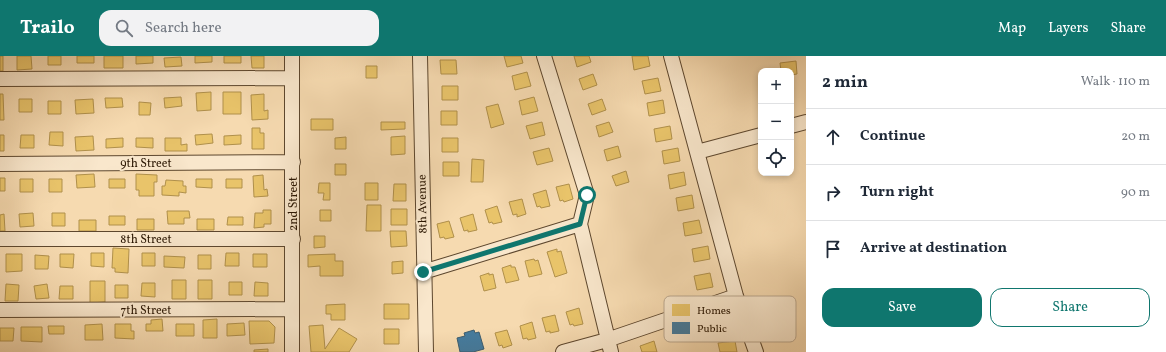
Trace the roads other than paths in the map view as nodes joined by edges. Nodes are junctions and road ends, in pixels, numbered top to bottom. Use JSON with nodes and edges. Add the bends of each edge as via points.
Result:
{"nodes":[{"id":1,"x":292,"y":56,"type":"edge"},
{"id":2,"x":420,"y":56,"type":"edge"},
{"id":3,"x":544,"y":56,"type":"edge"},
{"id":4,"x":671,"y":56,"type":"edge"},
{"id":5,"x":292,"y":78,"type":"junction"},
{"id":6,"x":0,"y":79,"type":"edge"},
{"id":7,"x":806,"y":122,"type":"edge"},
{"id":8,"x":794,"y":125,"type":"edge"},
{"id":9,"x":758,"y":136,"type":"edge"},
{"id":10,"x":697,"y":152,"type":"junction"},
{"id":11,"x":293,"y":162,"type":"junction"},
{"id":12,"x":0,"y":164,"type":"edge"},
{"id":13,"x":580,"y":224,"type":"junction"},
{"id":14,"x":293,"y":238,"type":"junction"},
{"id":15,"x":0,"y":239,"type":"edge"},
{"id":16,"x":423,"y":272,"type":"junction"},
{"id":17,"x":736,"y":296,"type":"edge"},
{"id":18,"x":292,"y":309,"type":"junction"},
{"id":19,"x":0,"y":310,"type":"edge"},
{"id":20,"x":664,"y":324,"type":"edge"},
{"id":21,"x":752,"y":342,"type":"edge"},
{"id":22,"x":609,"y":346,"type":"edge"},
{"id":23,"x":292,"y":352,"type":"edge"},
{"id":24,"x":426,"y":352,"type":"edge"},
{"id":25,"x":563,"y":352,"type":"edge"},
{"id":26,"x":756,"y":352,"type":"edge"}],
"edges":[{"from":1,"to":5,"type":"street","name":"2nd Street"},
{"from":2,"to":16,"type":"street","name":"8th Avenue"},
{"from":3,"to":13,"type":"street","via":[[587,195]]},
{"from":4,"to":10,"type":"street"},
{"from":5,"to":6,"type":"street"},
{"from":5,"to":11,"type":"street","name":"2nd Street"},
{"from":7,"to":8,"type":"street"},
{"from":9,"to":10,"type":"street"},
{"from":10,"to":17,"type":"street"},
{"from":11,"to":12,"type":"street","name":"9th Street"},
{"from":11,"to":14,"type":"street","name":"2nd Street"},
{"from":13,"to":16,"type":"street"},
{"from":13,"to":22,"type":"street"},
{"from":14,"to":15,"type":"street","name":"8th Street"},
{"from":14,"to":18,"type":"street","name":"2nd Street"},
{"from":16,"to":24,"type":"street","name":"8th Avenue"},
{"from":18,"to":19,"type":"street","name":"7th Street"},
{"from":18,"to":23,"type":"street","name":"2nd Street"},
{"from":20,"to":22,"type":"street"},
{"from":21,"to":26,"type":"street"},
{"from":22,"to":25,"type":"street"}]}
